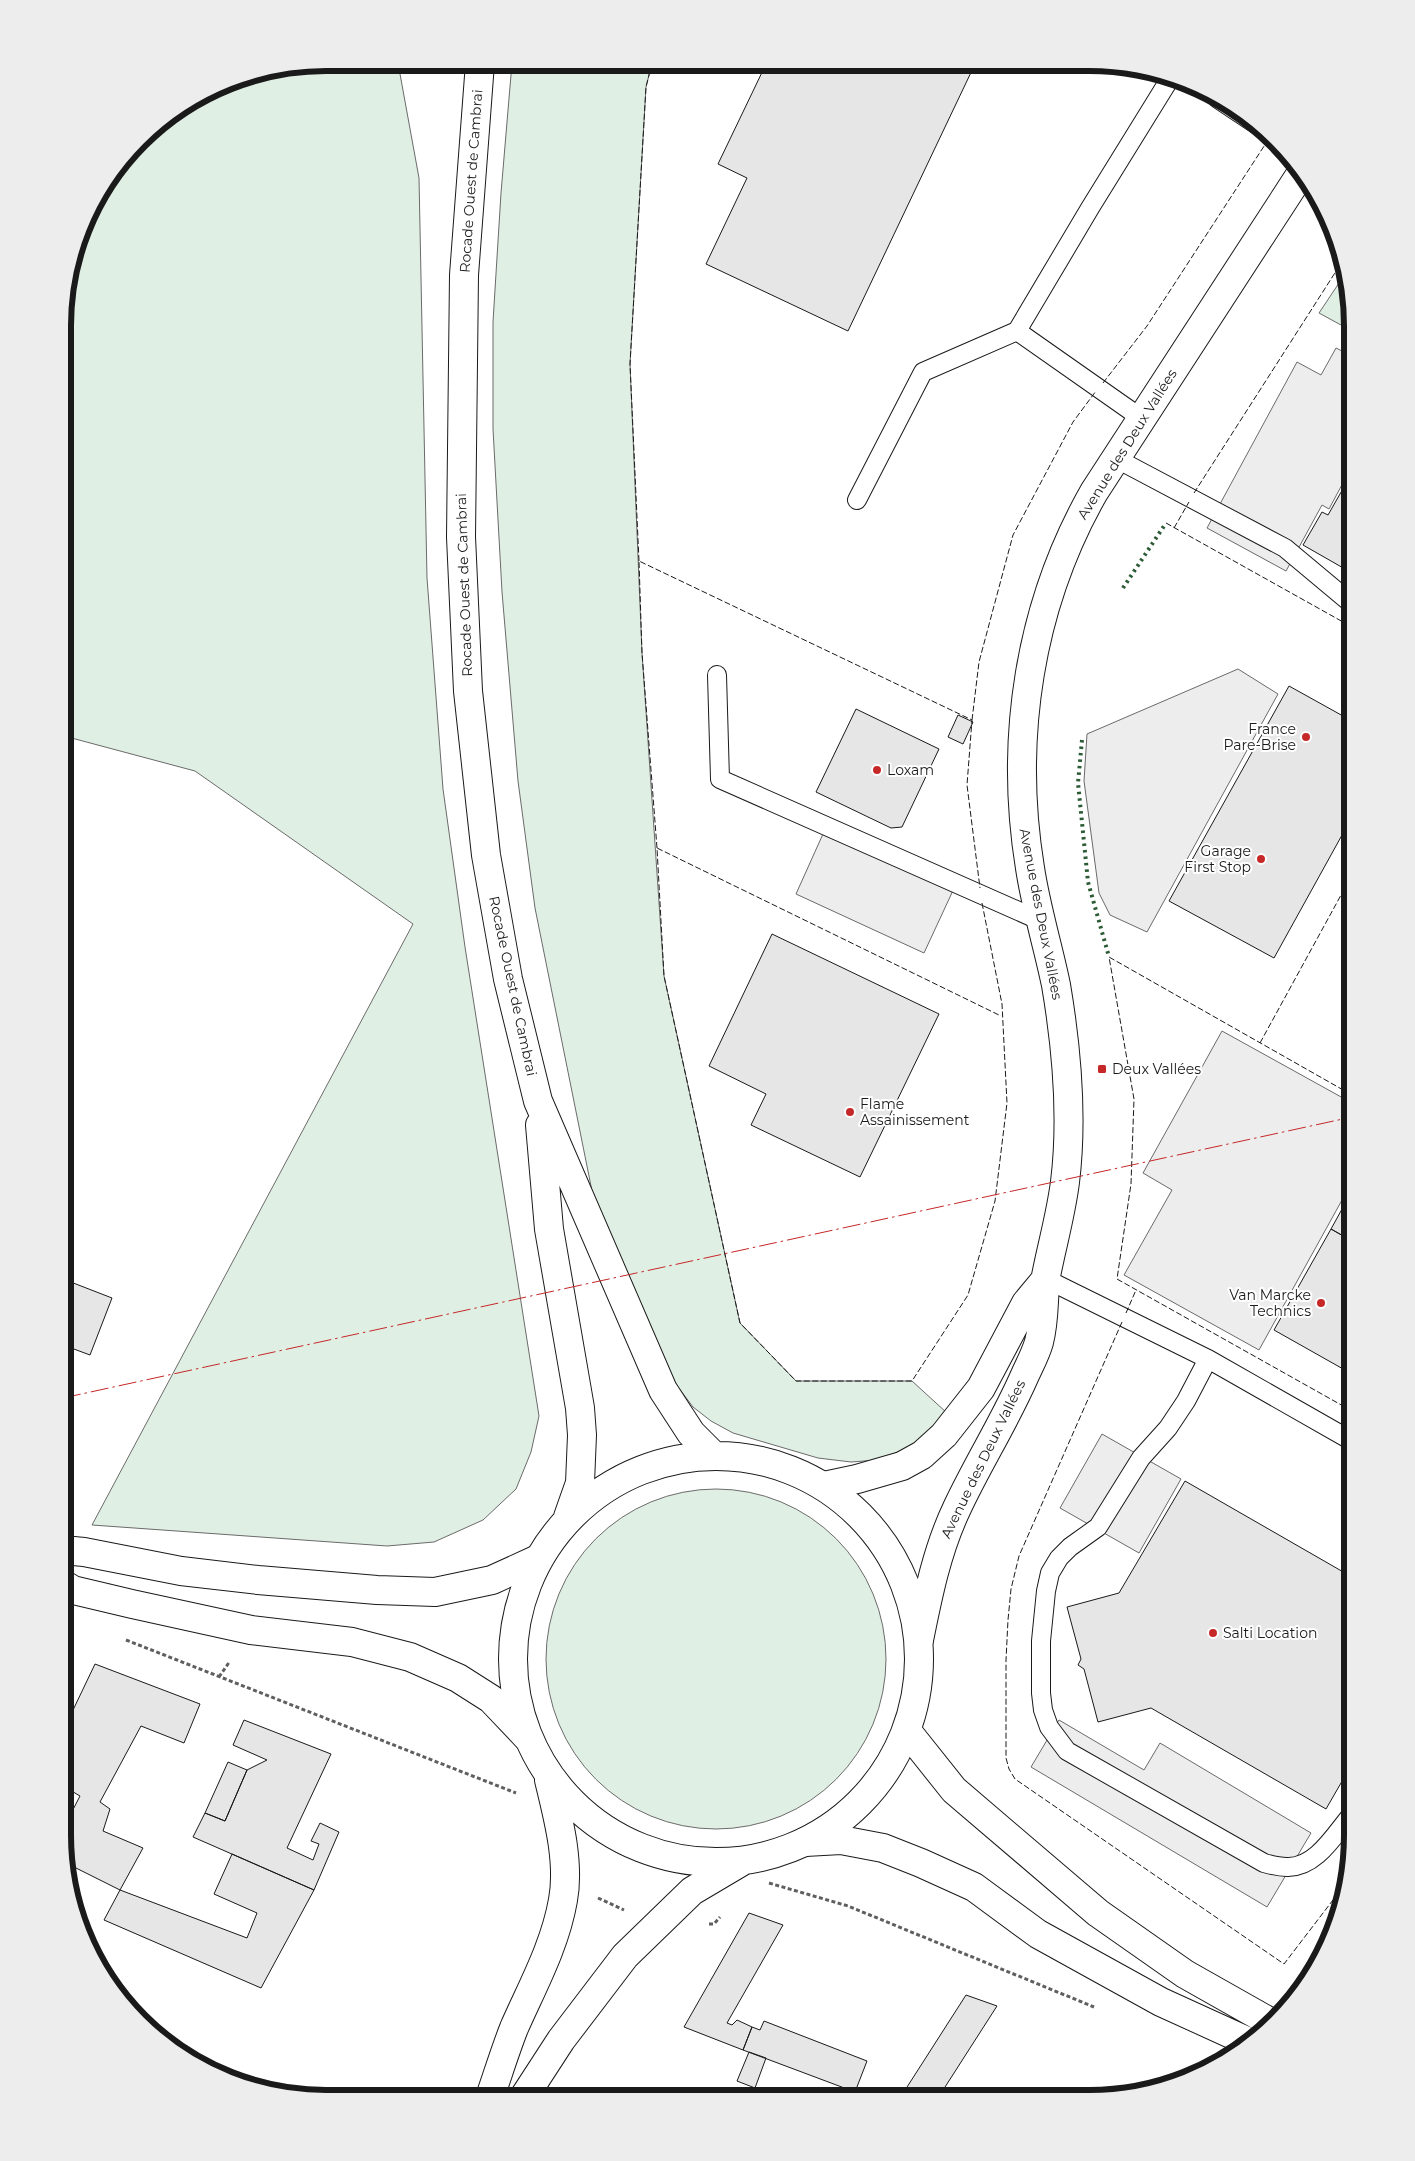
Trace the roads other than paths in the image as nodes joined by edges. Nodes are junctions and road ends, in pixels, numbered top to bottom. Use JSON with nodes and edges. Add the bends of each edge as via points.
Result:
{"nodes":[{"id":1,"x":479,"y":71,"type":"edge"},
{"id":2,"x":1167,"y":84,"type":"edge"},
{"id":3,"x":1297,"y":179,"type":"edge"},
{"id":4,"x":1016,"y":331,"type":"junction"},
{"id":5,"x":1141,"y":418,"type":"junction"},
{"id":6,"x":1115,"y":458,"type":"junction"},
{"id":7,"x":857,"y":500,"type":"dead end"},
{"id":8,"x":1344,"y":597,"type":"edge"},
{"id":9,"x":716,"y":675,"type":"dead end"},
{"id":10,"x":1041,"y":921,"type":"junction"},
{"id":11,"x":538,"y":1102,"type":"junction"},
{"id":12,"x":1046,"y":1279,"type":"junction"},
{"id":13,"x":1208,"y":1359,"type":"junction"},
{"id":14,"x":1344,"y":1436,"type":"edge"},
{"id":15,"x":714,"y":1456,"type":"junction"},
{"id":16,"x":824,"y":1486,"type":"junction"},
{"id":17,"x":566,"y":1521,"type":"junction"},
{"id":18,"x":71,"y":1551,"type":"edge"},
{"id":19,"x":538,"y":1559,"type":"junction"},
{"id":20,"x":71,"y":1589,"type":"edge"},
{"id":21,"x":919,"y":1640,"type":"junction"},
{"id":22,"x":906,"y":1731,"type":"junction"},
{"id":23,"x":528,"y":1738,"type":"junction"},
{"id":24,"x":547,"y":1773,"type":"junction"},
{"id":25,"x":1344,"y":1824,"type":"edge"},
{"id":26,"x":805,"y":1842,"type":"junction"},
{"id":27,"x":744,"y":1860,"type":"junction"},
{"id":28,"x":1265,"y":2019,"type":"edge"},
{"id":29,"x":1242,"y":2039,"type":"edge"},
{"id":30,"x":492,"y":2090,"type":"edge"},
{"id":31,"x":529,"y":2090,"type":"edge"}],
"edges":[{"from":1,"to":11,"type":"main road","name":"Rocade Ouest de Cambrai","via":[[467,213],[462,326],[461,537],[468,691],[486,855],[508,979]]},
{"from":2,"to":4,"type":"lane"},
{"from":3,"to":5,"type":"main road","name":"Avenue des Deux Vallées"},
{"from":4,"to":5,"type":"lane"},
{"from":4,"to":7,"type":"lane","via":[[923,372]]},
{"from":5,"to":6,"type":"main road","name":"Avenue des Deux Vallées"},
{"from":6,"to":8,"type":"lane","via":[[1285,548]]},
{"from":6,"to":10,"type":"main road","name":"Avenue des Deux Vallées","via":[[1070,538],[1032,654],[1023,720],[1021,785],[1027,851]]},
{"from":9,"to":10,"type":"lane","via":[[720,779]]},
{"from":10,"to":12,"type":"main road","name":"Avenue des Deux Vallées","via":[[1065,1048],[1068,1104],[1065,1182]]},
{"from":11,"to":15,"type":"main road","name":"Rocade Ouest de Cambrai","via":[[663,1390],[691,1433]]},
{"from":11,"to":17,"type":"main road","name":"Rocade Ouest de Cambrai","via":[[549,1229],[582,1435],[580,1483]]},
{"from":12,"to":13,"type":"lane"},
{"from":12,"to":16,"type":"main road","name":"Avenue des Deux Vallées","via":[[1026,1303],[981,1388],[944,1436],[902,1466]]},
{"from":12,"to":21,"type":"main road","name":"Avenue des Deux Vallées","via":[[1039,1343],[939,1550]]},
{"from":13,"to":14,"type":"lane"},
{"from":13,"to":25,"type":"lane","via":[[1186,1401],[1168,1428],[1141,1458],[1098,1527],[1070,1547],[1050,1573],[1041,1641],[1043,1710],[1048,1727],[1068,1751],[1264,1863],[1288,1867],[1301,1865],[1316,1857]]},
{"from":15,"to":16,"type":"main road","via":[[753,1459],[789,1469]]},
{"from":15,"to":17,"type":"main road","via":[[687,1458],[634,1473],[586,1502]]},
{"from":16,"to":21,"type":"main road","via":[[849,1504],[889,1552],[914,1609]]},
{"from":17,"to":19,"type":"main road"},
{"from":18,"to":19,"type":"main road","via":[[181,1571],[258,1580],[435,1592],[492,1580]]},
{"from":19,"to":23,"type":"main road","via":[[520,1602],[512,1647],[515,1693]]},
{"from":20,"to":23,"type":"main road","via":[[251,1630],[352,1642],[410,1657],[458,1678],[491,1699]]},
{"from":21,"to":22,"type":"main road","via":[[918,1686]]},
{"from":22,"to":26,"type":"main road","via":[[896,1754],[866,1796],[848,1814]]},
{"from":22,"to":28,"type":"main road","via":[[954,1790],[1098,1912],[1186,1974]]},
{"from":23,"to":24,"type":"main road"},
{"from":24,"to":27,"type":"main road","via":[[577,1808],[633,1845],[676,1859]]},
{"from":24,"to":30,"type":"main road","via":[[562,1838],[563,1900],[551,1945],[513,2031]]},
{"from":26,"to":27,"type":"main road","via":[[776,1854]]},
{"from":26,"to":29,"type":"main road","via":[[841,1840],[882,1848],[921,1863],[974,1887],[1038,1934],[1161,2002]]},
{"from":27,"to":31,"type":"main road","via":[[692,1891],[625,1956],[561,2040]]}]}
